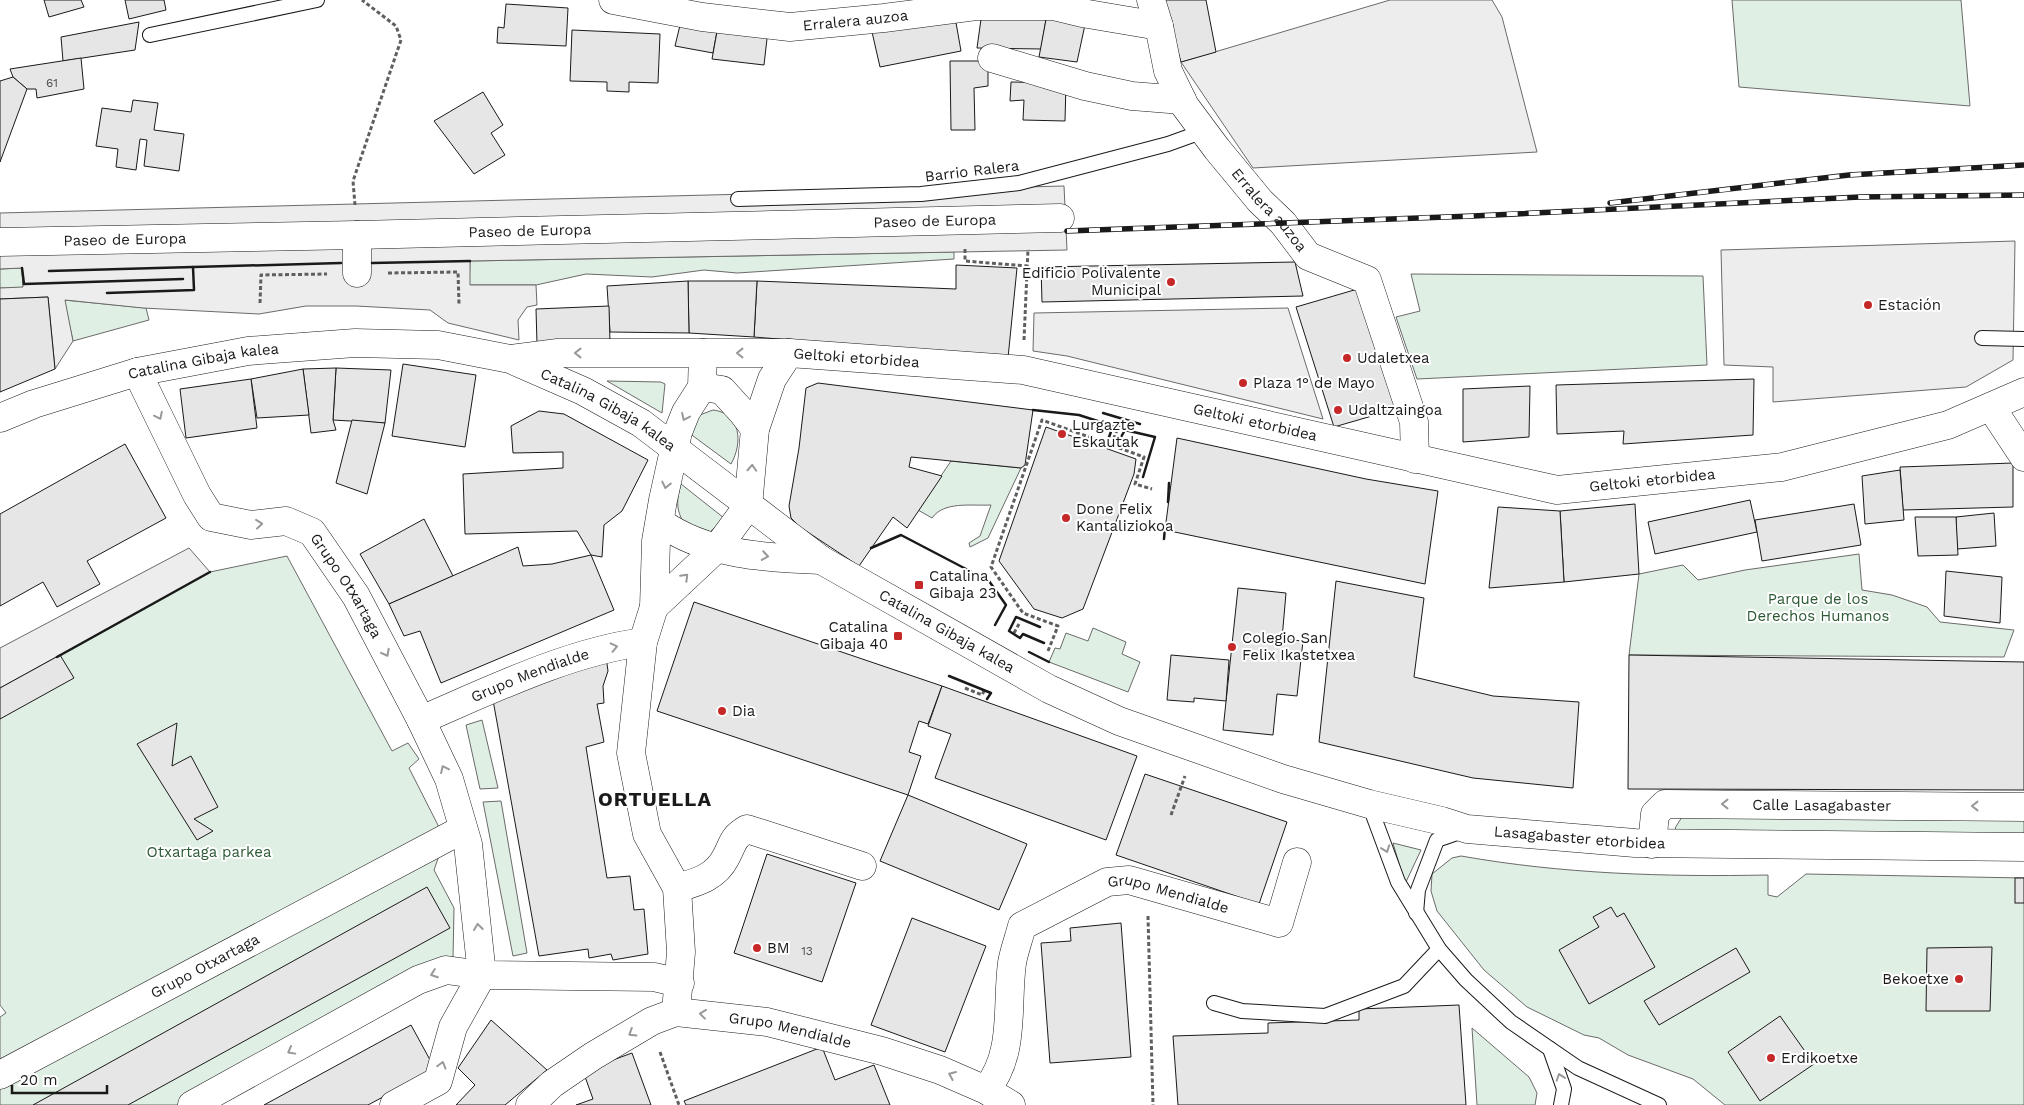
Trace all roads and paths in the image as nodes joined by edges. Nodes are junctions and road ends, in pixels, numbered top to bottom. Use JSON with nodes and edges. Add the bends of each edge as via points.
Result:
{"nodes":[{"id":1,"x":317,"y":0,"type":"edge"},
{"id":2,"x":362,"y":0,"type":"edge"},
{"id":3,"x":613,"y":0,"type":"edge"},
{"id":4,"x":727,"y":0,"type":"edge"},
{"id":5,"x":1151,"y":0,"type":"edge"},
{"id":6,"x":754,"y":23,"type":"junction"},
{"id":7,"x":1159,"y":26,"type":"junction"},
{"id":8,"x":150,"y":35,"type":"dead end"},
{"id":9,"x":992,"y":58,"type":"dead end"},
{"id":10,"x":1182,"y":100,"type":"junction"},
{"id":11,"x":1204,"y":131,"type":"junction"},
{"id":12,"x":738,"y":199,"type":"dead end"},
{"id":13,"x":1060,"y":218,"type":"dead end"},
{"id":14,"x":964,"y":219,"type":"junction"},
{"id":15,"x":356,"y":235,"type":"junction"},
{"id":16,"x":0,"y":242,"type":"edge"},
{"id":17,"x":1028,"y":248,"type":"dead end"},
{"id":18,"x":1027,"y":266,"type":"junction"},
{"id":19,"x":357,"y":274,"type":"dead end"},
{"id":20,"x":1982,"y":338,"type":"dead end"},
{"id":21,"x":2024,"y":339,"type":"edge"},
{"id":22,"x":703,"y":353,"type":"junction"},
{"id":23,"x":789,"y":353,"type":"junction"},
{"id":24,"x":510,"y":359,"type":"junction"},
{"id":25,"x":1023,"y":370,"type":"junction"},
{"id":26,"x":137,"y":372,"type":"junction"},
{"id":27,"x":702,"y":387,"type":"junction"},
{"id":28,"x":2024,"y":392,"type":"edge"},
{"id":29,"x":1991,"y":407,"type":"junction"},
{"id":30,"x":0,"y":418,"type":"edge"},
{"id":31,"x":1120,"y":423,"type":"dead end"},
{"id":32,"x":755,"y":429,"type":"junction"},
{"id":33,"x":1111,"y":445,"type":"junction"},
{"id":34,"x":673,"y":449,"type":"junction"},
{"id":35,"x":2024,"y":457,"type":"edge"},
{"id":36,"x":1415,"y":459,"type":"junction"},
{"id":37,"x":1152,"y":489,"type":"dead end"},
{"id":38,"x":748,"y":506,"type":"junction"},
{"id":39,"x":660,"y":522,"type":"junction"},
{"id":40,"x":717,"y":548,"type":"junction"},
{"id":41,"x":821,"y":560,"type":"junction"},
{"id":42,"x":654,"y":607,"type":"junction"},
{"id":43,"x":1019,"y":624,"type":"dead end"},
{"id":44,"x":1014,"y":633,"type":"dead end"},
{"id":45,"x":643,"y":642,"type":"junction"},
{"id":46,"x":1048,"y":651,"type":"dead end"},
{"id":47,"x":965,"y":688,"type":"dead end"},
{"id":48,"x":984,"y":691,"type":"dead end"},
{"id":49,"x":421,"y":720,"type":"junction"},
{"id":50,"x":1151,"y":732,"type":"joint"},
{"id":51,"x":1195,"y":750,"type":"junction"},
{"id":52,"x":1369,"y":804,"type":"junction"},
{"id":53,"x":2024,"y":807,"type":"edge"},
{"id":54,"x":1170,"y":815,"type":"dead end"},
{"id":55,"x":463,"y":829,"type":"junction"},
{"id":56,"x":1466,"y":830,"type":"junction"},
{"id":57,"x":1652,"y":844,"type":"junction"},
{"id":58,"x":2024,"y":847,"type":"edge"},
{"id":59,"x":1297,"y":862,"type":"dead end"},
{"id":60,"x":862,"y":866,"type":"dead end"},
{"id":61,"x":1150,"y":876,"type":"junction"},
{"id":62,"x":677,"y":888,"type":"junction"},
{"id":63,"x":1416,"y":913,"type":"junction"},
{"id":64,"x":1438,"y":949,"type":"junction"},
{"id":65,"x":482,"y":975,"type":"junction"},
{"id":66,"x":680,"y":983,"type":"junction"},
{"id":67,"x":1214,"y":1003,"type":"dead end"},
{"id":68,"x":676,"y":1012,"type":"junction"},
{"id":69,"x":659,"y":1049,"type":"dead end"},
{"id":70,"x":1550,"y":1049,"type":"junction"},
{"id":71,"x":0,"y":1075,"type":"edge"},
{"id":72,"x":986,"y":1090,"type":"junction"},
{"id":73,"x":192,"y":1105,"type":"edge"},
{"id":74,"x":394,"y":1105,"type":"edge"},
{"id":75,"x":530,"y":1105,"type":"edge"},
{"id":76,"x":679,"y":1105,"type":"edge"},
{"id":77,"x":1011,"y":1105,"type":"edge"},
{"id":78,"x":1153,"y":1105,"type":"edge"},
{"id":79,"x":1561,"y":1105,"type":"edge"},
{"id":80,"x":1659,"y":1105,"type":"edge"}],
"edges":[{"from":1,"to":8,"type":"lane"},
{"from":2,"to":15,"type":"path","via":[[396,26],[401,40],[353,181]]},
{"from":3,"to":6,"type":"street","name":"Erralera auzoa"},
{"from":4,"to":6,"type":"street"},
{"from":5,"to":7,"type":"street","name":"Erralera auzoa"},
{"from":6,"to":7,"type":"street","name":"Erralera auzoa","via":[[790,26],[976,6],[1053,6]]},
{"from":7,"to":10,"type":"street","name":"Erralera auzoa","via":[[1168,71]]},
{"from":9,"to":10,"type":"street","via":[[1085,86],[1132,96]]},
{"from":10,"to":11,"type":"street","name":"Erralera auzoa"},
{"from":11,"to":12,"type":"lane","name":"Barrio Ralera","via":[[1168,144],[1019,183],[921,194]]},
{"from":11,"to":36,"type":"street","name":"Erralera auzoa","via":[[1308,256],[1367,280],[1414,422]]},
{"from":13,"to":14,"type":"street","name":"Paseo de Europa"},
{"from":14,"to":15,"type":"street","name":"Paseo de Europa"},
{"from":14,"to":18,"type":"path","via":[[965,261]]},
{"from":15,"to":16,"type":"street","name":"Paseo de Europa"},
{"from":15,"to":19,"type":"street"},
{"from":17,"to":18,"type":"path"},
{"from":18,"to":25,"type":"path"},
{"from":20,"to":21,"type":"lane"},
{"from":23,"to":22,"type":"street","name":"Geltoki etorbidea","one_way":true},
{"from":22,"to":24,"type":"street","name":"Geltoki etorbidea","one_way":true,"via":[[558,354]]},
{"from":22,"to":27,"type":"street"},
{"from":23,"to":25,"type":"street","name":"Geltoki etorbidea"},
{"from":23,"to":32,"type":"street","via":[[772,379]]},
{"from":24,"to":26,"type":"street","name":"Catalina Gibaja kalea","via":[[438,345],[355,342],[248,352]]},
{"from":24,"to":34,"type":"street","name":"Catalina Gibaja kalea","via":[[592,396],[641,423]]},
{"from":25,"to":36,"type":"street","name":"Geltoki etorbidea"},
{"from":26,"to":30,"type":"street","name":"Catalina Gibaja kalea"},
{"from":26,"to":49,"type":"street","name":"Grupo Otxartaga","one_way":true,"via":[[197,495],[212,516],[250,524],[286,521],[312,532],[356,596]]},
{"from":27,"to":32,"type":"street","via":[[722,390]]},
{"from":27,"to":34,"type":"street","one_way":true,"via":[[686,412]]},
{"from":28,"to":29,"type":"street","name":"Geltoki etorbidea"},
{"from":29,"to":35,"type":"street"},
{"from":29,"to":36,"type":"street","name":"Geltoki etorbidea","via":[[1948,425],[1782,467],[1557,490]]},
{"from":31,"to":33,"type":"path"},
{"from":38,"to":32,"type":"street","one_way":true},
{"from":33,"to":37,"type":"path","via":[[1144,457],[1135,484]]},
{"from":33,"to":46,"type":"path","via":[[1042,420],[991,567],[1023,613],[1058,626]]},
{"from":34,"to":38,"type":"street","name":"Catalina Gibaja kalea"},
{"from":34,"to":39,"type":"street","one_way":true},
{"from":38,"to":40,"type":"street"},
{"from":38,"to":41,"type":"street","name":"Catalina Gibaja kalea"},
{"from":39,"to":40,"type":"street","via":[[676,534]]},
{"from":39,"to":42,"type":"street","via":[[656,540]]},
{"from":40,"to":41,"type":"street","one_way":true,"via":[[786,559]]},
{"from":42,"to":40,"type":"street","one_way":true},
{"from":41,"to":50,"type":"street","name":"Catalina Gibaja kalea","via":[[1049,689]]},
{"from":42,"to":45,"type":"street"},
{"from":43,"to":44,"type":"path"},
{"from":49,"to":45,"type":"street","name":"Grupo Mendialde","one_way":true,"via":[[526,676],[614,646]]},
{"from":45,"to":62,"type":"street","via":[[631,753],[647,834]]},
{"from":47,"to":48,"type":"path","via":[[982,695]]},
{"from":55,"to":49,"type":"street","name":"Grupo Otxartaga","one_way":true,"via":[[449,779]]},
{"from":50,"to":51,"type":"street","name":"Lasagabaster etorbidea"},
{"from":51,"to":52,"type":"street","name":"Lasagabaster etorbidea"},
{"from":51,"to":54,"type":"path"},
{"from":52,"to":56,"type":"street","name":"Lasagabaster etorbidea"},
{"from":52,"to":63,"type":"lane","one_way":true,"via":[[1398,882]]},
{"from":53,"to":57,"type":"street","name":"Calle Lasagabaster","one_way":true,"via":[[1665,804],[1655,814]]},
{"from":65,"to":55,"type":"street","name":"Grupo Otxartaga","one_way":true,"via":[[468,844]]},
{"from":55,"to":71,"type":"street","name":"Grupo Otxartaga"},
{"from":56,"to":57,"type":"street","name":"Lasagabaster etorbidea"},
{"from":56,"to":63,"type":"lane","via":[[1437,840],[1418,890]]},
{"from":57,"to":58,"type":"street","name":"Lasagabaster etorbidea"},
{"from":59,"to":61,"type":"street","name":"Grupo Mendialde","via":[[1279,923]]},
{"from":60,"to":62,"type":"street","via":[[747,829],[734,837],[726,858],[714,874]]},
{"from":61,"to":72,"type":"street","name":"Grupo Mendialde","via":[[1107,882],[1022,926],[1012,963],[1005,1055],[996,1078]]},
{"from":61,"to":78,"type":"path"},
{"from":62,"to":66,"type":"street"},
{"from":63,"to":64,"type":"lane"},
{"from":64,"to":67,"type":"lane","via":[[1404,986],[1325,1016],[1242,1011]]},
{"from":64,"to":70,"type":"lane","via":[[1511,1022]]},
{"from":65,"to":66,"type":"street","via":[[654,978]]},
{"from":65,"to":73,"type":"street","one_way":true,"via":[[446,970],[418,980]]},
{"from":74,"to":65,"type":"street","one_way":true,"via":[[438,1081],[454,1027]]},
{"from":66,"to":68,"type":"street"},
{"from":72,"to":68,"type":"street","name":"Grupo Mendialde","one_way":true,"via":[[940,1070],[882,1051],[801,1030],[767,1022]]},
{"from":68,"to":75,"type":"street","name":"Grupo Mendialde","one_way":true,"via":[[652,1021],[587,1061],[552,1084]]},
{"from":69,"to":76,"type":"path"},
{"from":79,"to":70,"type":"lane","one_way":true,"via":[[1564,1089]]},
{"from":70,"to":80,"type":"lane","via":[[1578,1068]]},
{"from":72,"to":77,"type":"street","name":"Grupo Mendialde"}]}
